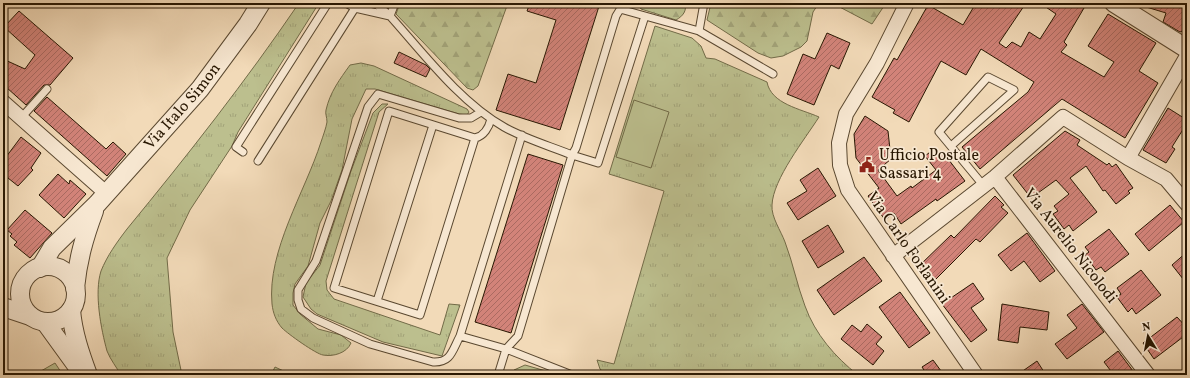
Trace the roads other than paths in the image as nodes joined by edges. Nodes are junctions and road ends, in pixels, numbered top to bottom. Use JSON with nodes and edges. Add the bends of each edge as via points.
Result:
{"nodes":[{"id":1,"x":261,"y":3,"type":"edge"},
{"id":2,"x":328,"y":3,"type":"edge"},
{"id":3,"x":346,"y":3,"type":"edge"},
{"id":4,"x":375,"y":3,"type":"edge"},
{"id":5,"x":395,"y":3,"type":"edge"},
{"id":6,"x":704,"y":3,"type":"edge"},
{"id":7,"x":907,"y":3,"type":"edge"},
{"id":8,"x":1114,"y":3,"type":"edge"},
{"id":9,"x":622,"y":6,"type":"edge"},
{"id":10,"x":355,"y":8,"type":"junction"},
{"id":11,"x":390,"y":16,"type":"junction"},
{"id":12,"x":645,"y":16,"type":"junction"},
{"id":13,"x":699,"y":31,"type":"junction"},
{"id":14,"x":1187,"y":49,"type":"edge"},
{"id":15,"x":1187,"y":56,"type":"edge"},
{"id":16,"x":773,"y":74,"type":"dead end"},
{"id":17,"x":47,"y":88,"type":"dead end"},
{"id":18,"x":3,"y":102,"type":"edge"},
{"id":19,"x":481,"y":112,"type":"junction"},
{"id":20,"x":22,"y":118,"type":"junction"},
{"id":21,"x":492,"y":119,"type":"junction"},
{"id":22,"x":433,"y":125,"type":"junction"},
{"id":23,"x":522,"y":135,"type":"junction"},
{"id":24,"x":475,"y":138,"type":"junction"},
{"id":25,"x":951,"y":146,"type":"junction"},
{"id":26,"x":243,"y":152,"type":"dead end"},
{"id":27,"x":572,"y":155,"type":"junction"},
{"id":28,"x":1128,"y":158,"type":"junction"},
{"id":29,"x":258,"y":161,"type":"dead end"},
{"id":30,"x":995,"y":177,"type":"junction"},
{"id":31,"x":984,"y":185,"type":"junction"},
{"id":32,"x":101,"y":199,"type":"junction"},
{"id":33,"x":1187,"y":204,"type":"edge"},
{"id":34,"x":893,"y":256,"type":"junction"},
{"id":35,"x":40,"y":268,"type":"junction"},
{"id":36,"x":75,"y":288,"type":"junction"},
{"id":37,"x":12,"y":294,"type":"edge"},
{"id":38,"x":377,"y":301,"type":"junction"},
{"id":39,"x":3,"y":307,"type":"edge"},
{"id":40,"x":71,"y":310,"type":"junction"},
{"id":41,"x":38,"y":319,"type":"junction"},
{"id":42,"x":460,"y":336,"type":"junction"},
{"id":43,"x":506,"y":349,"type":"junction"},
{"id":44,"x":83,"y":375,"type":"edge"},
{"id":45,"x":88,"y":375,"type":"edge"},
{"id":46,"x":498,"y":375,"type":"edge"},
{"id":47,"x":572,"y":375,"type":"edge"},
{"id":48,"x":976,"y":375,"type":"edge"},
{"id":49,"x":1148,"y":375,"type":"edge"}],
"edges":[{"from":1,"to":32,"type":"street","name":"Via Italo Simon","via":[[200,89]]},
{"from":2,"to":26,"type":"lane","via":[[236,147]]},
{"from":3,"to":10,"type":"lane"},
{"from":4,"to":11,"type":"lane"},
{"from":5,"to":11,"type":"lane"},
{"from":6,"to":13,"type":"lane"},
{"from":7,"to":34,"type":"street","name":"Via Carlo Forlanini","via":[[877,63],[846,114],[839,143],[840,165],[848,190]]},
{"from":8,"to":14,"type":"street"},
{"from":9,"to":12,"type":"lane"},
{"from":9,"to":27,"type":"lane","via":[[616,16]]},
{"from":10,"to":11,"type":"lane"},
{"from":10,"to":29,"type":"lane"},
{"from":11,"to":19,"type":"lane","via":[[461,94]]},
{"from":12,"to":13,"type":"lane"},
{"from":12,"to":27,"type":"lane","via":[[598,163]]},
{"from":13,"to":16,"type":"lane"},
{"from":15,"to":28,"type":"street"},
{"from":17,"to":20,"type":"lane"},
{"from":18,"to":20,"type":"street"},
{"from":19,"to":21,"type":"lane"},
{"from":19,"to":42,"type":"lane","via":[[472,118],[459,118],[378,94],[368,107],[316,261],[298,290],[301,309],[313,318],[377,346],[432,362],[447,360]]},
{"from":20,"to":32,"type":"street"},
{"from":21,"to":23,"type":"lane"},
{"from":21,"to":24,"type":"lane","via":[[489,128]]},
{"from":22,"to":24,"type":"lane"},
{"from":22,"to":38,"type":"lane"},
{"from":22,"to":38,"type":"lane","via":[[389,111],[334,288]]},
{"from":23,"to":27,"type":"lane"},
{"from":23,"to":42,"type":"lane"},
{"from":24,"to":38,"type":"lane","via":[[420,315]]},
{"from":25,"to":25,"type":"lane","via":[[939,132],[988,78],[1014,90]]},
{"from":25,"to":31,"type":"lane"},
{"from":27,"to":43,"type":"lane","via":[[518,336]]},
{"from":28,"to":30,"type":"street","via":[[1063,117]]},
{"from":28,"to":33,"type":"street","via":[[1166,179]]},
{"from":30,"to":31,"type":"street"},
{"from":30,"to":49,"type":"street","name":"Via Aurelio Nicolodi"},
{"from":31,"to":34,"type":"street"},
{"from":32,"to":35,"type":"street","name":"Via Italo Simon","via":[[52,248]]},
{"from":32,"to":36,"type":"street","name":"Via Italo Simon","via":[[82,244],[77,262]]},
{"from":34,"to":48,"type":"street","name":"Via Carlo Forlanini"},
{"from":35,"to":36,"type":"street","via":[[58,268],[66,273]]},
{"from":35,"to":37,"type":"street","via":[[26,277]]},
{"from":36,"to":40,"type":"street"},
{"from":37,"to":41,"type":"street","via":[[21,301],[24,309]]},
{"from":39,"to":41,"type":"street"},
{"from":40,"to":41,"type":"street","via":[[60,320]]},
{"from":40,"to":45,"type":"street","via":[[76,341]]},
{"from":41,"to":44,"type":"street"},
{"from":42,"to":43,"type":"lane"},
{"from":43,"to":46,"type":"lane"},
{"from":43,"to":47,"type":"lane"}]}
